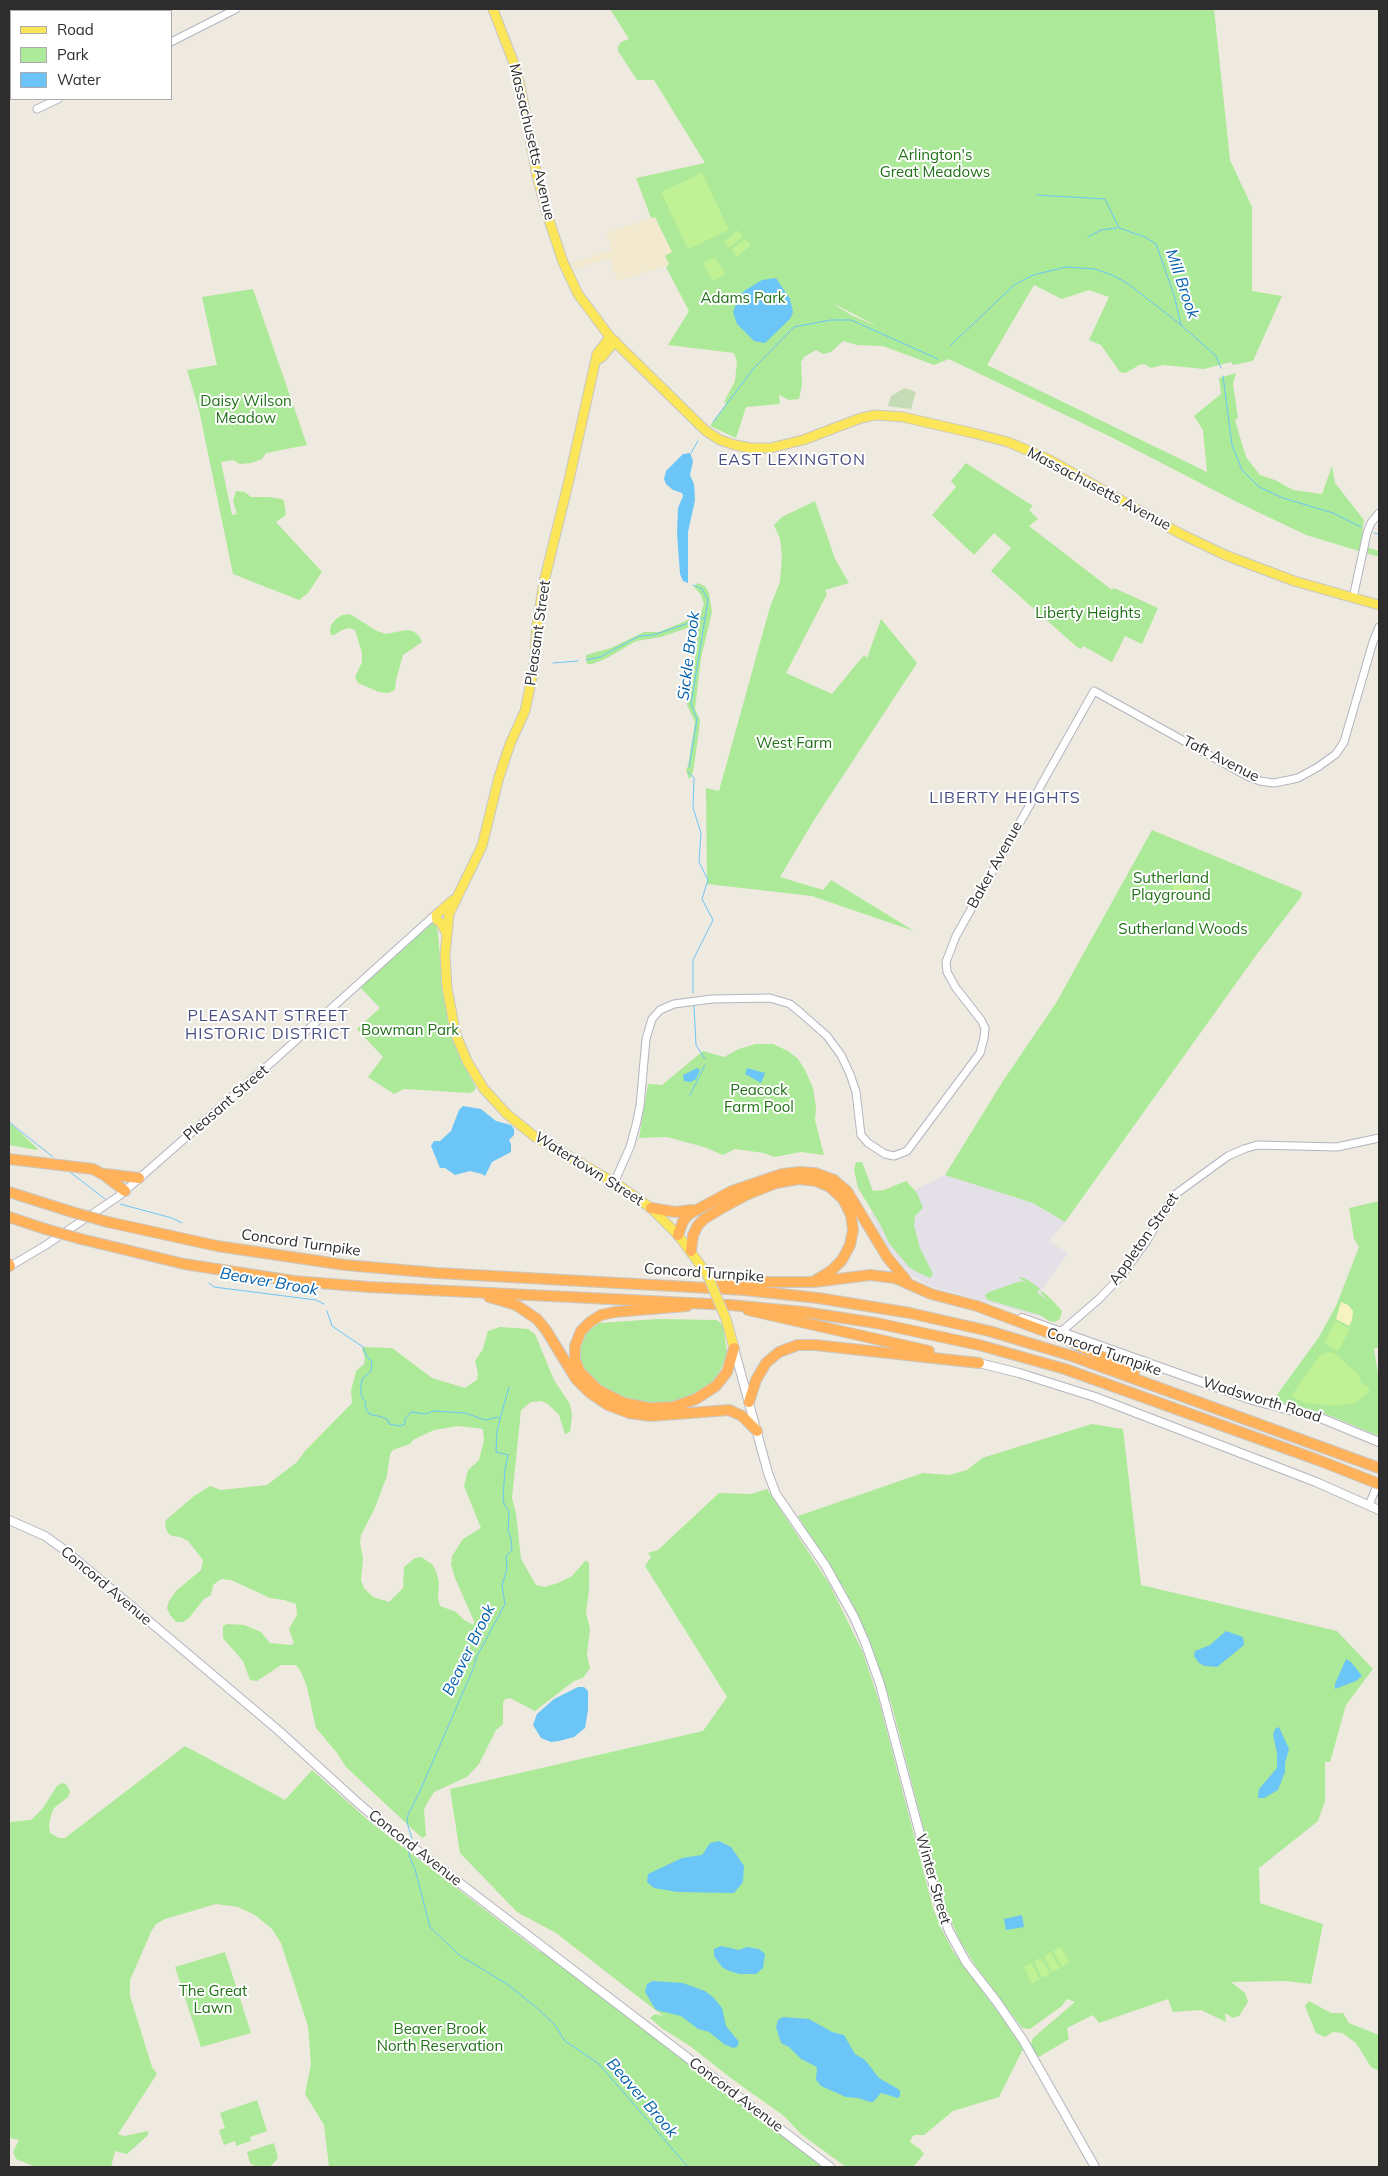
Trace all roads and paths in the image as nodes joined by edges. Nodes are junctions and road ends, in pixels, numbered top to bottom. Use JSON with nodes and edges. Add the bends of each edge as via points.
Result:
{"nodes":[{"id":1,"x":236,"y":9,"type":"edge"},
{"id":2,"x":493,"y":9,"type":"edge"},
{"id":3,"x":172,"y":41,"type":"edge"},
{"id":4,"x":56,"y":100,"type":"edge"},
{"id":5,"x":37,"y":109,"type":"dead end"},
{"id":6,"x":612,"y":339,"type":"junction"},
{"id":7,"x":1379,"y":512,"type":"edge"},
{"id":8,"x":1353,"y":598,"type":"junction"},
{"id":9,"x":1379,"y":605,"type":"edge"},
{"id":10,"x":1379,"y":627,"type":"edge"},
{"id":11,"x":1094,"y":691,"type":"joint"},
{"id":12,"x":440,"y":917,"type":"junction"},
{"id":13,"x":1379,"y":1138,"type":"edge"},
{"id":14,"x":9,"y":1158,"type":"edge"},
{"id":15,"x":100,"y":1172,"type":"junction"},
{"id":16,"x":139,"y":1178,"type":"junction"},
{"id":17,"x":614,"y":1183,"type":"junction"},
{"id":18,"x":125,"y":1191,"type":"junction"},
{"id":19,"x":9,"y":1192,"type":"edge"},
{"id":20,"x":651,"y":1208,"type":"junction"},
{"id":21,"x":696,"y":1209,"type":"junction"},
{"id":22,"x":9,"y":1217,"type":"edge"},
{"id":23,"x":678,"y":1235,"type":"junction"},
{"id":24,"x":691,"y":1251,"type":"junction"},
{"id":25,"x":9,"y":1266,"type":"edge"},
{"id":26,"x":811,"y":1282,"type":"junction"},
{"id":27,"x":908,"y":1282,"type":"junction"},
{"id":28,"x":681,"y":1286,"type":"junction"},
{"id":29,"x":466,"y":1291,"type":"junction"},
{"id":30,"x":706,"y":1303,"type":"junction"},
{"id":31,"x":730,"y":1305,"type":"junction"},
{"id":32,"x":976,"y":1306,"type":"junction"},
{"id":33,"x":1062,"y":1331,"type":"junction"},
{"id":34,"x":734,"y":1348,"type":"junction"},
{"id":35,"x":979,"y":1363,"type":"junction"},
{"id":36,"x":1159,"y":1386,"type":"junction"},
{"id":37,"x":749,"y":1402,"type":"junction"},
{"id":38,"x":756,"y":1431,"type":"junction"},
{"id":39,"x":1379,"y":1442,"type":"edge"},
{"id":40,"x":1378,"y":1467,"type":"edge"},
{"id":41,"x":1376,"y":1482,"type":"edge"},
{"id":42,"x":1369,"y":1505,"type":"junction"},
{"id":43,"x":1379,"y":1510,"type":"edge"},
{"id":44,"x":9,"y":1520,"type":"edge"},
{"id":45,"x":825,"y":1565,"type":"joint"},
{"id":46,"x":830,"y":2167,"type":"edge"},
{"id":47,"x":1095,"y":2167,"type":"edge"}],
"edges":[{"from":1,"to":3,"type":"street"},
{"from":2,"to":6,"type":"main road","name":"Massachusetts Avenue","via":[[514,61],[538,183],[563,262],[578,294]]},
{"from":4,"to":5,"type":"street"},
{"from":6,"to":8,"type":"main road","name":"Massachusetts Avenue","via":[[682,410],[720,440],[751,448],[778,447],[860,418],[876,416],[903,417],[968,431],[1036,453],[1225,555],[1294,581]]},
{"from":6,"to":12,"type":"main road","name":"Pleasant Street","via":[[597,360],[544,582],[536,625],[534,668],[525,711],[498,777],[482,846],[455,898]]},
{"from":7,"to":8,"type":"street","via":[[1367,532]]},
{"from":8,"to":9,"type":"main road","name":"Massachusetts Avenue"},
{"from":10,"to":11,"type":"street","name":"Taft Avenue","via":[[1344,742],[1336,754],[1318,768],[1289,780],[1274,783],[1247,776]]},
{"from":11,"to":17,"type":"street","name":"Baker Avenue","via":[[956,936],[946,962],[947,972],[981,1020],[985,1028],[984,1038],[980,1053],[907,1152],[894,1156],[885,1154],[861,1135],[856,1092],[841,1055],[827,1036],[790,1004],[770,998],[712,999],[674,1004],[660,1010],[652,1019],[646,1039],[636,1125]]},
{"from":12,"to":16,"type":"street","name":"Pleasant Street"},
{"from":12,"to":17,"type":"main road","name":"Watertown Street","via":[[446,932],[447,988],[456,1035],[467,1062],[484,1089],[534,1136]]},
{"from":13,"to":33,"type":"street","name":"Appleton Street","via":[[1337,1147],[1257,1145],[1228,1156],[1173,1196],[1124,1272]]},
{"from":14,"to":15,"type":"highway","via":[[79,1166]]},
{"from":15,"to":16,"type":"highway"},
{"from":15,"to":18,"type":"highway"},
{"from":16,"to":18,"type":"street","name":"Pleasant Street"},
{"from":17,"to":20,"type":"main road","name":"Watertown Street"},
{"from":18,"to":25,"type":"street","name":"Pleasant Street","via":[[102,1209]]},
{"from":19,"to":28,"type":"highway","name":"Concord Turnpike","bridge":true,"via":[[108,1222],[235,1249],[345,1265]]},
{"from":20,"to":21,"type":"highway","via":[[675,1212]]},
{"from":20,"to":23,"type":"main road","name":"Watertown Street"},
{"from":21,"to":23,"type":"highway","via":[[684,1219]]},
{"from":21,"to":27,"type":"highway","via":[[732,1191],[777,1175],[822,1174],[847,1191],[887,1257]]},
{"from":22,"to":29,"type":"highway","name":"Concord Turnpike","bridge":true,"via":[[81,1240],[184,1264],[276,1279]]},
{"from":23,"to":24,"type":"main road","name":"Watertown Street"},
{"from":24,"to":26,"type":"highway","via":[[698,1225],[722,1208],[776,1183],[816,1181],[832,1188],[843,1199],[851,1215],[853,1233],[842,1260],[831,1271]]},
{"from":24,"to":34,"type":"main road","name":"Watertown Street","bridge":true,"via":[[707,1274]]},
{"from":26,"to":27,"type":"highway","via":[[873,1275]]},
{"from":26,"to":28,"type":"highway","via":[[713,1282]]},
{"from":27,"to":32,"type":"highway","via":[[936,1295]]},
{"from":28,"to":36,"type":"highway","name":"Concord Turnpike","via":[[800,1296],[937,1319],[1018,1339]]},
{"from":29,"to":30,"type":"highway","name":"Concord Turnpike"},
{"from":29,"to":38,"type":"highway","via":[[510,1303],[531,1314],[546,1330],[576,1379],[608,1405],[647,1416],[729,1410],[742,1416]]},
{"from":30,"to":31,"type":"highway"},
{"from":30,"to":34,"type":"highway","via":[[671,1309],[615,1312],[595,1318],[582,1329],[576,1341],[574,1355],[579,1370],[595,1387],[621,1402],[649,1408],[673,1407],[696,1399],[716,1386],[727,1372]]},
{"from":31,"to":35,"type":"highway"},
{"from":31,"to":41,"type":"highway","name":"Concord Turnpike","via":[[876,1323],[1011,1354],[1126,1390]]},
{"from":32,"to":33,"type":"main road","name":"Wadsworth Road"},
{"from":32,"to":36,"type":"highway","via":[[1087,1349]]},
{"from":33,"to":39,"type":"main road","name":"Wadsworth Road","via":[[1252,1400],[1323,1419]]},
{"from":34,"to":37,"type":"main road","name":"Watertown Street"},
{"from":35,"to":37,"type":"highway","via":[[798,1345],[779,1352],[765,1365]]},
{"from":35,"to":42,"type":"main road","via":[[1096,1396]]},
{"from":36,"to":40,"type":"highway","name":"Concord Turnpike"},
{"from":37,"to":38,"type":"main road","name":"Watertown Street"},
{"from":38,"to":45,"type":"main road","name":"Watertown Street","via":[[776,1494]]},
{"from":41,"to":42,"type":"street"},
{"from":42,"to":43,"type":"main road"},
{"from":44,"to":46,"type":"main road","name":"Concord Avenue","via":[[45,1536],[66,1551],[278,1730],[384,1825]]},
{"from":45,"to":47,"type":"main road","name":"Winter Street","via":[[854,1617],[880,1684],[948,1931],[966,1962],[1024,2040]]}]}
